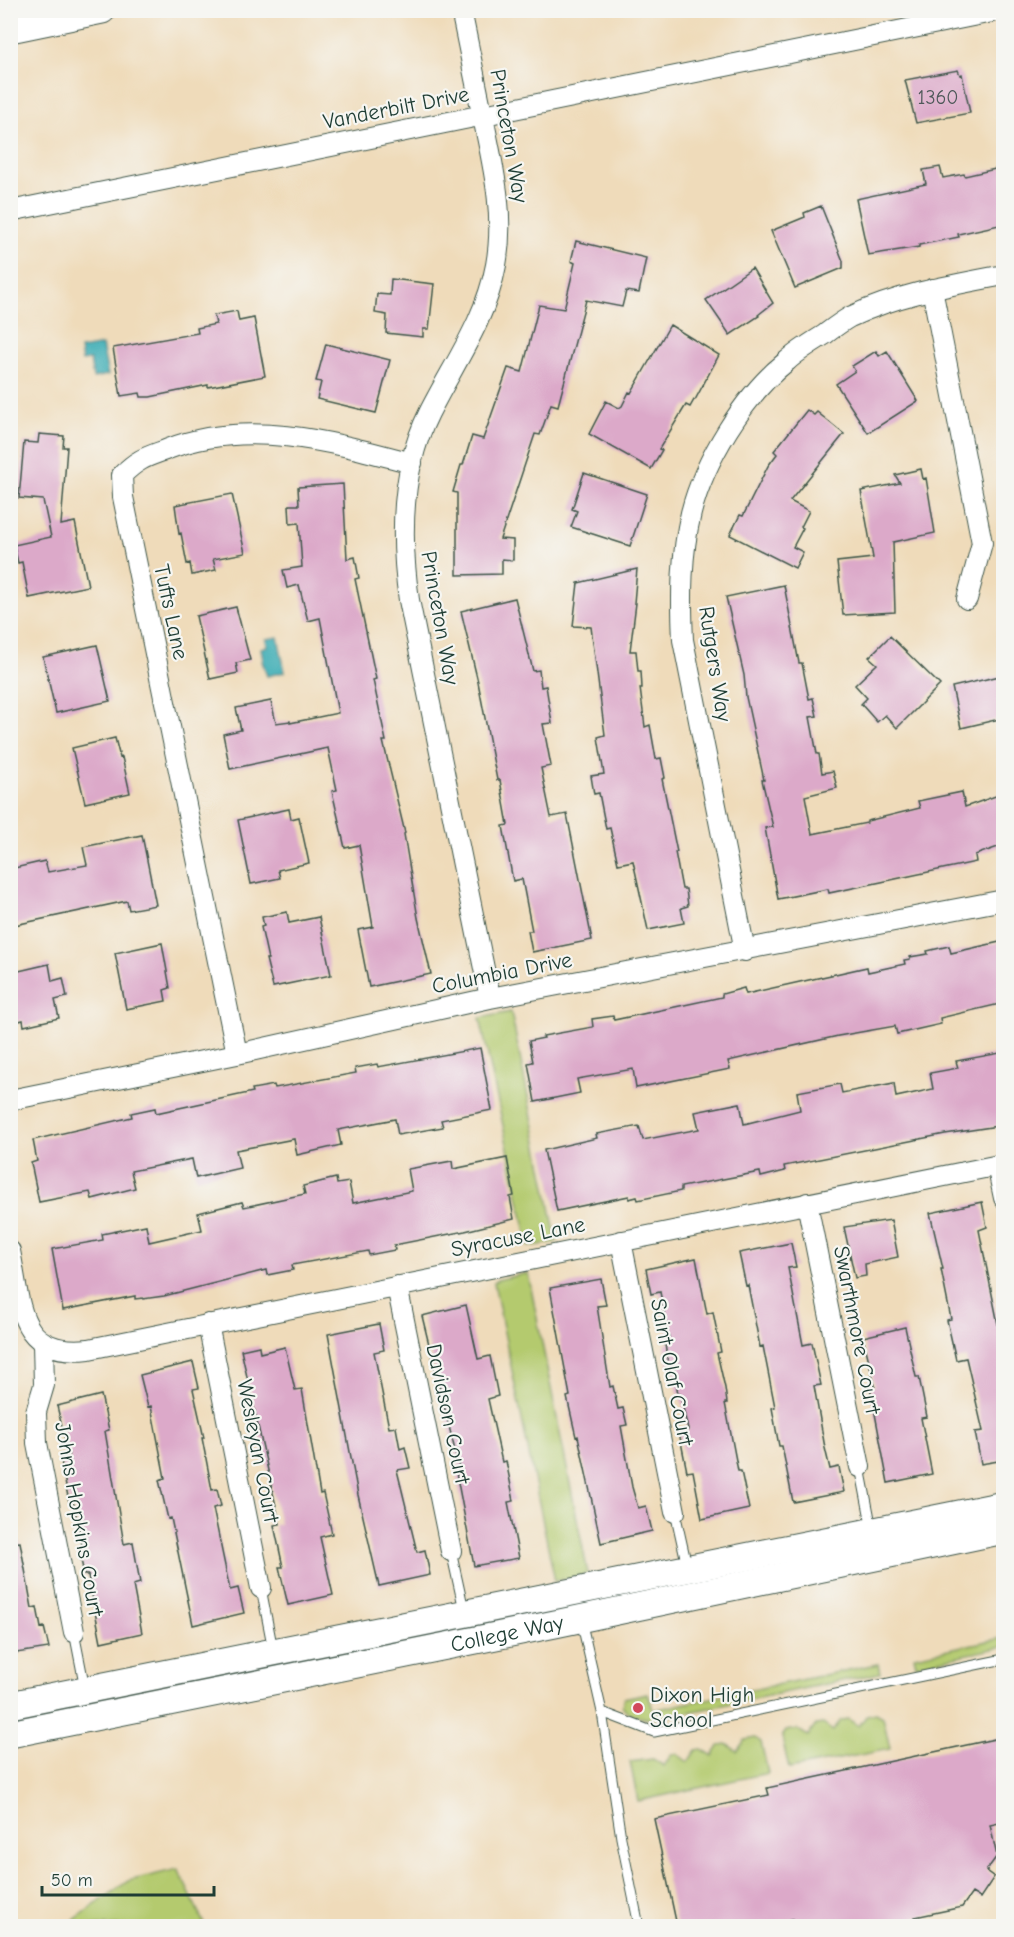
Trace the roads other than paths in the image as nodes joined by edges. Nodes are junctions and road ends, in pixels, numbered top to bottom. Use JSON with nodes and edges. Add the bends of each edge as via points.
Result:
{"nodes":[{"id":1,"x":102,"y":10,"type":"edge"},
{"id":2,"x":461,"y":10,"type":"edge"},
{"id":3,"x":1002,"y":10,"type":"edge"},
{"id":4,"x":10,"y":29,"type":"edge"},
{"id":5,"x":482,"y":115,"type":"junction"},
{"id":6,"x":10,"y":211,"type":"edge"},
{"id":7,"x":1004,"y":275,"type":"edge"},
{"id":8,"x":932,"y":289,"type":"junction"},
{"id":9,"x":412,"y":463,"type":"junction"},
{"id":10,"x":967,"y":599,"type":"dead end"},
{"id":11,"x":1004,"y":900,"type":"edge"},
{"id":12,"x":745,"y":951,"type":"junction"},
{"id":13,"x":490,"y":998,"type":"junction"},
{"id":14,"x":237,"y":1054,"type":"junction"},
{"id":15,"x":10,"y":1100,"type":"edge"},
{"id":16,"x":1000,"y":1165,"type":"edge"},
{"id":17,"x":1004,"y":1198,"type":"edge"},
{"id":18,"x":807,"y":1203,"type":"junction"},
{"id":19,"x":621,"y":1241,"type":"junction"},
{"id":20,"x":10,"y":1251,"type":"edge"},
{"id":21,"x":397,"y":1286,"type":"junction"},
{"id":22,"x":208,"y":1324,"type":"junction"},
{"id":23,"x":43,"y":1344,"type":"junction"},
{"id":24,"x":860,"y":1467,"type":"joint"},
{"id":25,"x":1004,"y":1504,"type":"edge"},
{"id":26,"x":675,"y":1512,"type":"joint"},
{"id":27,"x":1004,"y":1530,"type":"edge"},
{"id":28,"x":872,"y":1531,"type":"junction"},
{"id":29,"x":451,"y":1551,"type":"joint"},
{"id":30,"x":688,"y":1568,"type":"junction"},
{"id":31,"x":261,"y":1588,"type":"joint"},
{"id":32,"x":590,"y":1611,"type":"junction"},
{"id":33,"x":465,"y":1614,"type":"junction"},
{"id":34,"x":74,"y":1632,"type":"joint"},
{"id":35,"x":273,"y":1650,"type":"junction"},
{"id":36,"x":1004,"y":1659,"type":"edge"},
{"id":37,"x":86,"y":1690,"type":"junction"},
{"id":38,"x":10,"y":1705,"type":"edge"},
{"id":39,"x":602,"y":1712,"type":"junction"},
{"id":40,"x":10,"y":1734,"type":"edge"},
{"id":41,"x":639,"y":1926,"type":"edge"}],
"edges":[{"from":1,"to":4,"type":"street"},
{"from":2,"to":5,"type":"street","name":"Princeton Way"},
{"from":3,"to":5,"type":"street","name":"Vanderbilt Drive"},
{"from":5,"to":6,"type":"street","name":"Vanderbilt Drive"},
{"from":5,"to":9,"type":"street","name":"Princeton Way","via":[[499,195],[496,265],[480,320],[427,416]]},
{"from":7,"to":8,"type":"street","name":"Rutgers Way"},
{"from":8,"to":10,"type":"street","via":[[982,543]]},
{"from":8,"to":12,"type":"street","name":"Rutgers Way","via":[[850,318],[786,362],[732,423],[705,472],[691,512],[683,558],[683,640]]},
{"from":9,"to":13,"type":"street","name":"Princeton Way","via":[[404,506],[403,550],[409,600]]},
{"from":9,"to":14,"type":"street","name":"Tufts Lane","via":[[334,442],[251,434],[192,439],[136,461],[122,476]]},
{"from":11,"to":12,"type":"street","name":"Columbia Drive"},
{"from":12,"to":13,"type":"street","name":"Columbia Drive"},
{"from":13,"to":14,"type":"street","name":"Columbia Drive"},
{"from":14,"to":15,"type":"street","name":"Columbia Drive"},
{"from":16,"to":17,"type":"street"},
{"from":16,"to":18,"type":"street","name":"Syracuse Lane"},
{"from":18,"to":19,"type":"street","name":"Syracuse Lane"},
{"from":18,"to":24,"type":"street","name":"Swarthmore Court"},
{"from":19,"to":21,"type":"street","name":"Syracuse Lane"},
{"from":19,"to":26,"type":"street","name":"Saint Olaf Court"},
{"from":20,"to":23,"type":"street","via":[[26,1323]]},
{"from":21,"to":22,"type":"street","name":"Syracuse Lane"},
{"from":21,"to":29,"type":"street","name":"Davidson Court"},
{"from":22,"to":23,"type":"street","name":"Syracuse Lane","via":[[69,1352]]},
{"from":22,"to":31,"type":"street","name":"Wesleyan Court"},
{"from":23,"to":34,"type":"street","name":"Johns Hopkins Court","via":[[44,1385],[36,1412],[37,1443]]},
{"from":24,"to":28,"type":"lane"},
{"from":25,"to":28,"type":"street","name":"College Way"},
{"from":26,"to":30,"type":"lane"},
{"from":27,"to":32,"type":"street","name":"College Way"},
{"from":28,"to":30,"type":"street","name":"College Way"},
{"from":29,"to":33,"type":"lane"},
{"from":30,"to":33,"type":"street","name":"College Way","via":[[617,1589]]},
{"from":31,"to":35,"type":"lane"},
{"from":32,"to":39,"type":"lane"},
{"from":32,"to":40,"type":"street","name":"College Way"},
{"from":33,"to":35,"type":"street","name":"College Way"},
{"from":34,"to":37,"type":"lane"},
{"from":35,"to":37,"type":"street","name":"College Way"},
{"from":36,"to":39,"type":"lane","via":[[654,1732]]},
{"from":37,"to":38,"type":"street","name":"College Way"},
{"from":39,"to":41,"type":"lane"}]}
